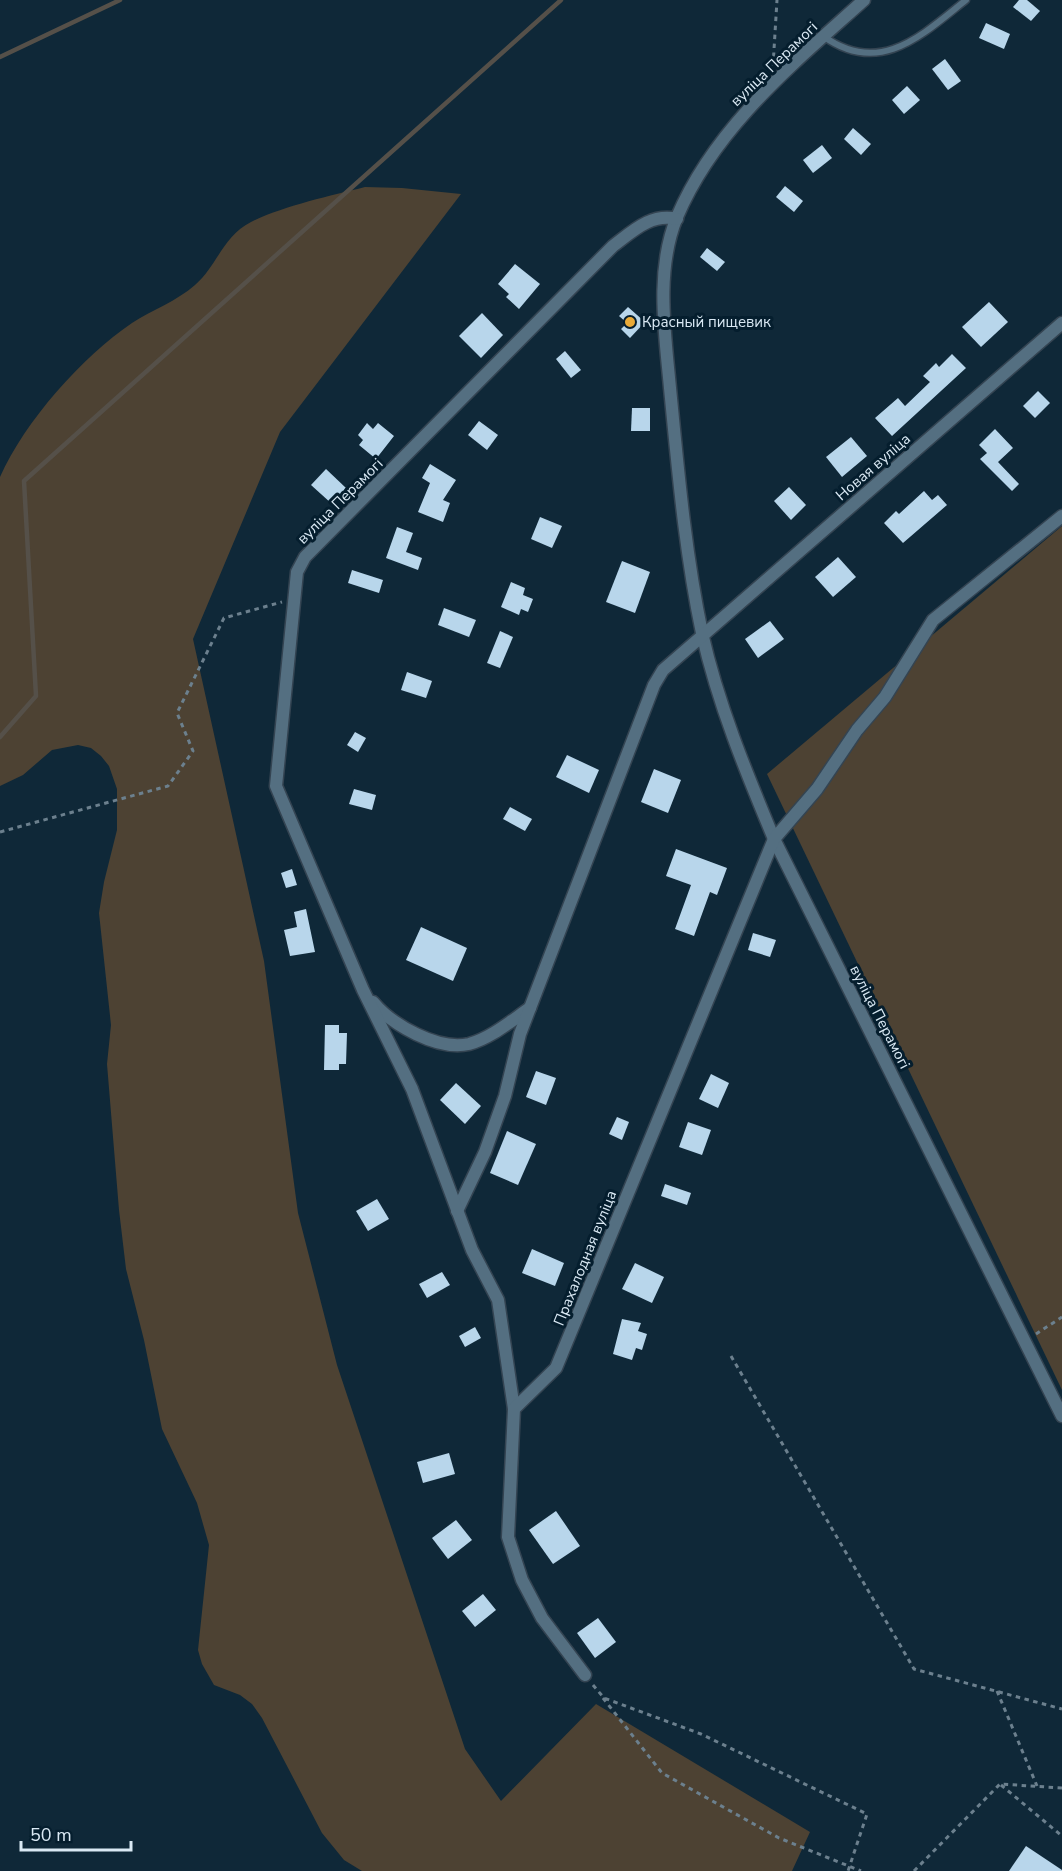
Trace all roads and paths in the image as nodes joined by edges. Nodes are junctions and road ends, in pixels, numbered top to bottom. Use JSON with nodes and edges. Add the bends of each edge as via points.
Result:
{"nodes":[{"id":1,"x":777,"y":0,"type":"edge"},
{"id":2,"x":864,"y":0,"type":"edge"},
{"id":3,"x":966,"y":0,"type":"edge"},
{"id":4,"x":823,"y":36,"type":"junction"},
{"id":5,"x":771,"y":86,"type":"junction"},
{"id":6,"x":676,"y":219,"type":"junction"},
{"id":7,"x":1062,"y":323,"type":"edge"},
{"id":8,"x":1062,"y":516,"type":"edge"},
{"id":9,"x":294,"y":599,"type":"junction"},
{"id":10,"x":703,"y":634,"type":"junction"},
{"id":11,"x":0,"y":832,"type":"edge"},
{"id":12,"x":774,"y":839,"type":"junction"},
{"id":13,"x":363,"y":990,"type":"junction"},
{"id":14,"x":530,"y":1008,"type":"junction"},
{"id":15,"x":457,"y":1211,"type":"junction"},
{"id":16,"x":1062,"y":1317,"type":"edge"},
{"id":17,"x":1025,"y":1342,"type":"junction"},
{"id":18,"x":731,"y":1356,"type":"dead end"},
{"id":19,"x":514,"y":1409,"type":"junction"},
{"id":20,"x":1062,"y":1416,"type":"edge"},
{"id":21,"x":585,"y":1675,"type":"junction"},
{"id":22,"x":997,"y":1691,"type":"junction"},
{"id":23,"x":1062,"y":1709,"type":"edge"},
{"id":24,"x":1000,"y":1784,"type":"junction"},
{"id":25,"x":1037,"y":1786,"type":"junction"},
{"id":26,"x":1062,"y":1788,"type":"edge"},
{"id":27,"x":1062,"y":1836,"type":"edge"},
{"id":28,"x":849,"y":1869,"type":"edge"},
{"id":29,"x":861,"y":1871,"type":"edge"},
{"id":30,"x":914,"y":1871,"type":"edge"}],
"edges":[{"from":1,"to":5,"type":"path"},
{"from":2,"to":4,"type":"street","name":"вуліца Перамогі"},
{"from":3,"to":4,"type":"lane","via":[[914,41],[895,50],[846,50]]},
{"from":4,"to":5,"type":"street","name":"вуліца Перамогі"},
{"from":5,"to":6,"type":"street","name":"вуліца Перамогі","via":[[747,108],[708,161]]},
{"from":6,"to":9,"type":"street","name":"вуліца Перамогі","via":[[655,218],[614,246],[305,557],[297,572]]},
{"from":6,"to":10,"type":"street","name":"вуліца Перамогі","via":[[664,276],[664,314],[681,513]]},
{"from":7,"to":10,"type":"street","name":"Новая вуліца"},
{"from":8,"to":12,"type":"street","name":"Прахалодная вуліца","via":[[933,620],[885,697],[856,730],[817,789]]},
{"from":9,"to":11,"type":"path","via":[[224,618],[177,713],[193,751],[168,786]]},
{"from":9,"to":13,"type":"street","name":"вуліца Перамогі","via":[[276,786]]},
{"from":10,"to":12,"type":"street","name":"вуліца Перамогі","via":[[734,742]]},
{"from":10,"to":14,"type":"street","via":[[663,670],[654,685]]},
{"from":12,"to":17,"type":"street","name":"вуліца Перамогі"},
{"from":12,"to":19,"type":"street","name":"Прахалодная вуліца","via":[[556,1368]]},
{"from":13,"to":14,"type":"street","name":"вуліца Перамогі","via":[[396,1024],[448,1043],[468,1045]]},
{"from":13,"to":15,"type":"street","name":"вуліца Перамогі","via":[[412,1089]]},
{"from":14,"to":15,"type":"street","via":[[485,1152]]},
{"from":15,"to":19,"type":"street","name":"вуліца Перамогі","via":[[498,1300]]},
{"from":16,"to":17,"type":"path"},
{"from":17,"to":20,"type":"street","name":"вуліца Перамогі"},
{"from":18,"to":22,"type":"path","via":[[914,1669]]},
{"from":19,"to":21,"type":"street","via":[[508,1537],[522,1580],[542,1618]]},
{"from":21,"to":28,"type":"path","via":[[662,1773],[779,1838]]},
{"from":21,"to":28,"type":"path","via":[[604,1698],[700,1734],[867,1814]]},
{"from":22,"to":23,"type":"path"},
{"from":22,"to":25,"type":"path"},
{"from":24,"to":25,"type":"path"},
{"from":24,"to":27,"type":"path"},
{"from":24,"to":30,"type":"path"},
{"from":25,"to":26,"type":"path"},
{"from":28,"to":29,"type":"path"}]}
